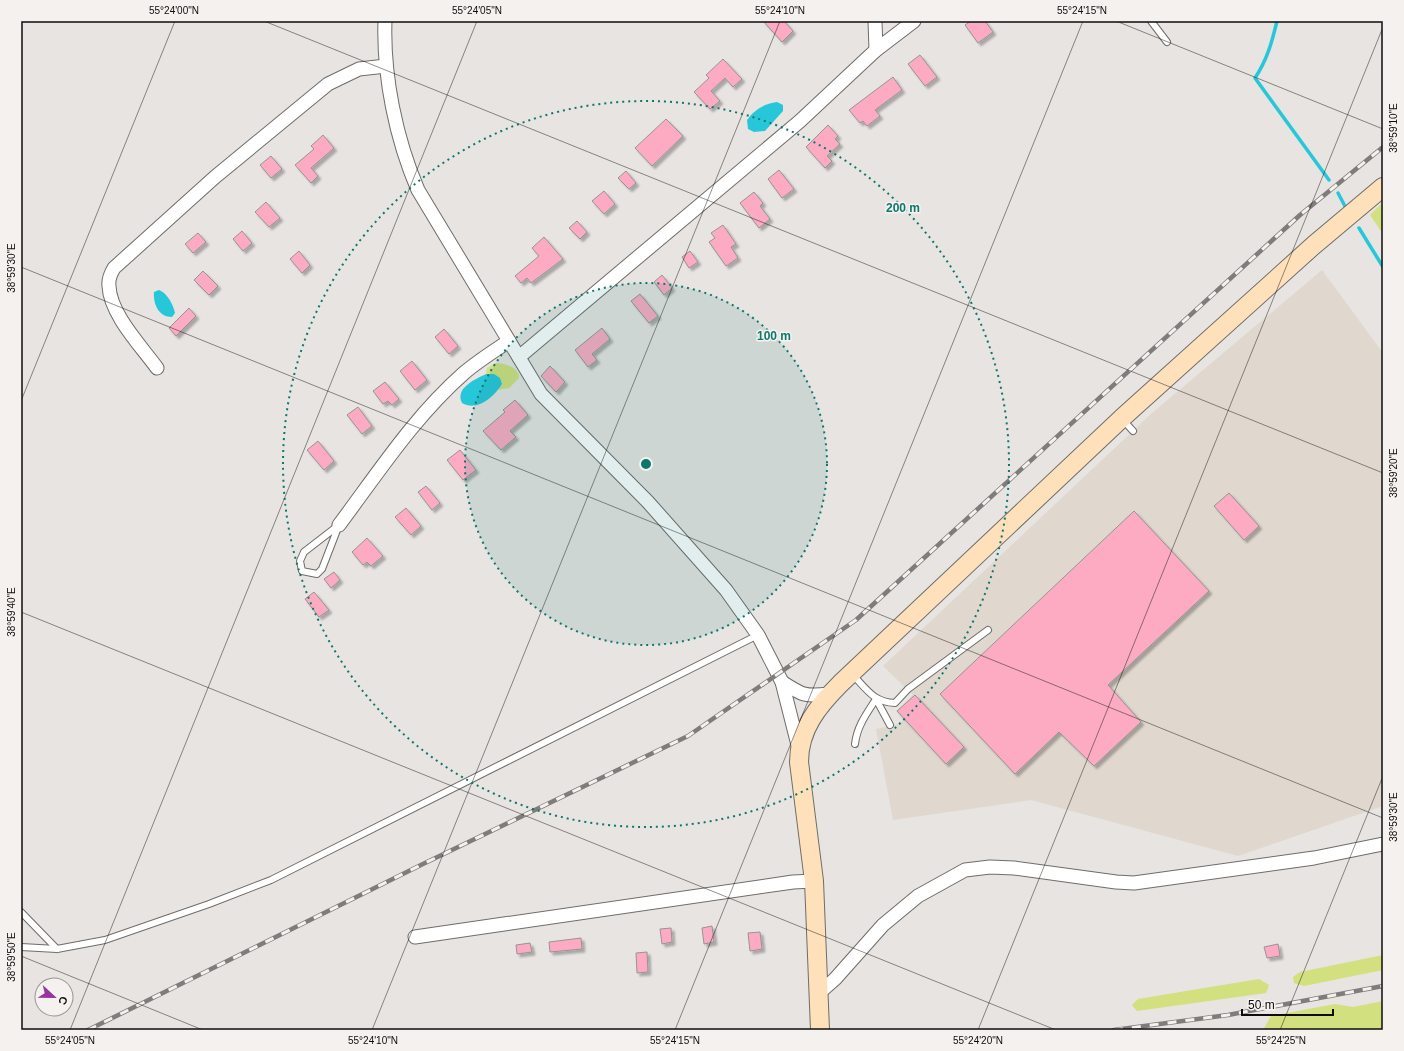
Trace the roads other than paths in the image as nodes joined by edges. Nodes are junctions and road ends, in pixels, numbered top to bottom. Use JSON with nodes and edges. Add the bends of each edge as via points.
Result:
{"nodes":[{"id":1,"x":385,"y":21,"type":"edge"},
{"id":2,"x":875,"y":21,"type":"edge"},
{"id":3,"x":914,"y":21,"type":"edge"},
{"id":4,"x":1151,"y":21,"type":"edge"},
{"id":5,"x":1167,"y":42,"type":"dead end"},
{"id":6,"x":876,"y":50,"type":"junction"},
{"id":7,"x":386,"y":66,"type":"junction"},
{"id":8,"x":1383,"y":187,"type":"edge"},
{"id":9,"x":509,"y":341,"type":"junction"},
{"id":10,"x":519,"y":357,"type":"junction"},
{"id":11,"x":157,"y":368,"type":"dead end"},
{"id":12,"x":339,"y":526,"type":"junction"},
{"id":13,"x":988,"y":630,"type":"dead end"},
{"id":14,"x":758,"y":635,"type":"junction"},
{"id":15,"x":852,"y":673,"type":"junction"},
{"id":16,"x":782,"y":682,"type":"junction"},
{"id":17,"x":829,"y":694,"type":"junction"},
{"id":18,"x":876,"y":699,"type":"junction"},
{"id":19,"x":890,"y":725,"type":"dead end"},
{"id":20,"x":856,"y":744,"type":"dead end"},
{"id":21,"x":799,"y":748,"type":"junction"},
{"id":22,"x":1383,"y":844,"type":"edge"},
{"id":23,"x":814,"y":881,"type":"junction"},
{"id":24,"x":21,"y":912,"type":"edge"},
{"id":25,"x":415,"y":937,"type":"dead end"},
{"id":26,"x":21,"y":947,"type":"edge"},
{"id":27,"x":57,"y":949,"type":"junction"},
{"id":28,"x":818,"y":994,"type":"junction"},
{"id":29,"x":820,"y":1030,"type":"edge"}],
"edges":[{"from":1,"to":7,"type":"street"},
{"from":2,"to":6,"type":"street"},
{"from":3,"to":6,"type":"street"},
{"from":4,"to":5,"type":"lane"},
{"from":6,"to":10,"type":"street","via":[[800,121]]},
{"from":7,"to":9,"type":"street","via":[[405,161],[418,190]]},
{"from":7,"to":11,"type":"street","via":[[359,69],[328,84],[214,177],[114,268],[109,286],[113,304],[129,331]]},
{"from":8,"to":15,"type":"street","via":[[1314,245],[1128,424]]},
{"from":9,"to":10,"type":"street"},
{"from":9,"to":12,"type":"street","via":[[465,371],[446,390],[404,436]]},
{"from":10,"to":14,"type":"street","via":[[541,394],[648,502],[726,590]]},
{"from":12,"to":12,"type":"lane","via":[[304,552],[300,561],[302,571],[317,574],[322,569]]},
{"from":13,"to":18,"type":"lane","via":[[908,690],[895,703]]},
{"from":14,"to":16,"type":"street"},
{"from":14,"to":27,"type":"lane","via":[[271,880],[105,940]]},
{"from":15,"to":17,"type":"street"},
{"from":15,"to":18,"type":"lane"},
{"from":16,"to":17,"type":"street","via":[[799,694],[811,697]]},
{"from":16,"to":21,"type":"street"},
{"from":17,"to":21,"type":"street","via":[[808,723]]},
{"from":18,"to":19,"type":"lane"},
{"from":18,"to":20,"type":"lane","via":[[856,733]]},
{"from":21,"to":23,"type":"street"},
{"from":22,"to":28,"type":"street","via":[[1314,858],[1134,883],[1014,868],[966,870],[918,896],[883,925],[835,979]]},
{"from":23,"to":25,"type":"street"},
{"from":23,"to":28,"type":"street"},
{"from":24,"to":27,"type":"lane"},
{"from":26,"to":27,"type":"lane"},
{"from":28,"to":29,"type":"street"}]}
